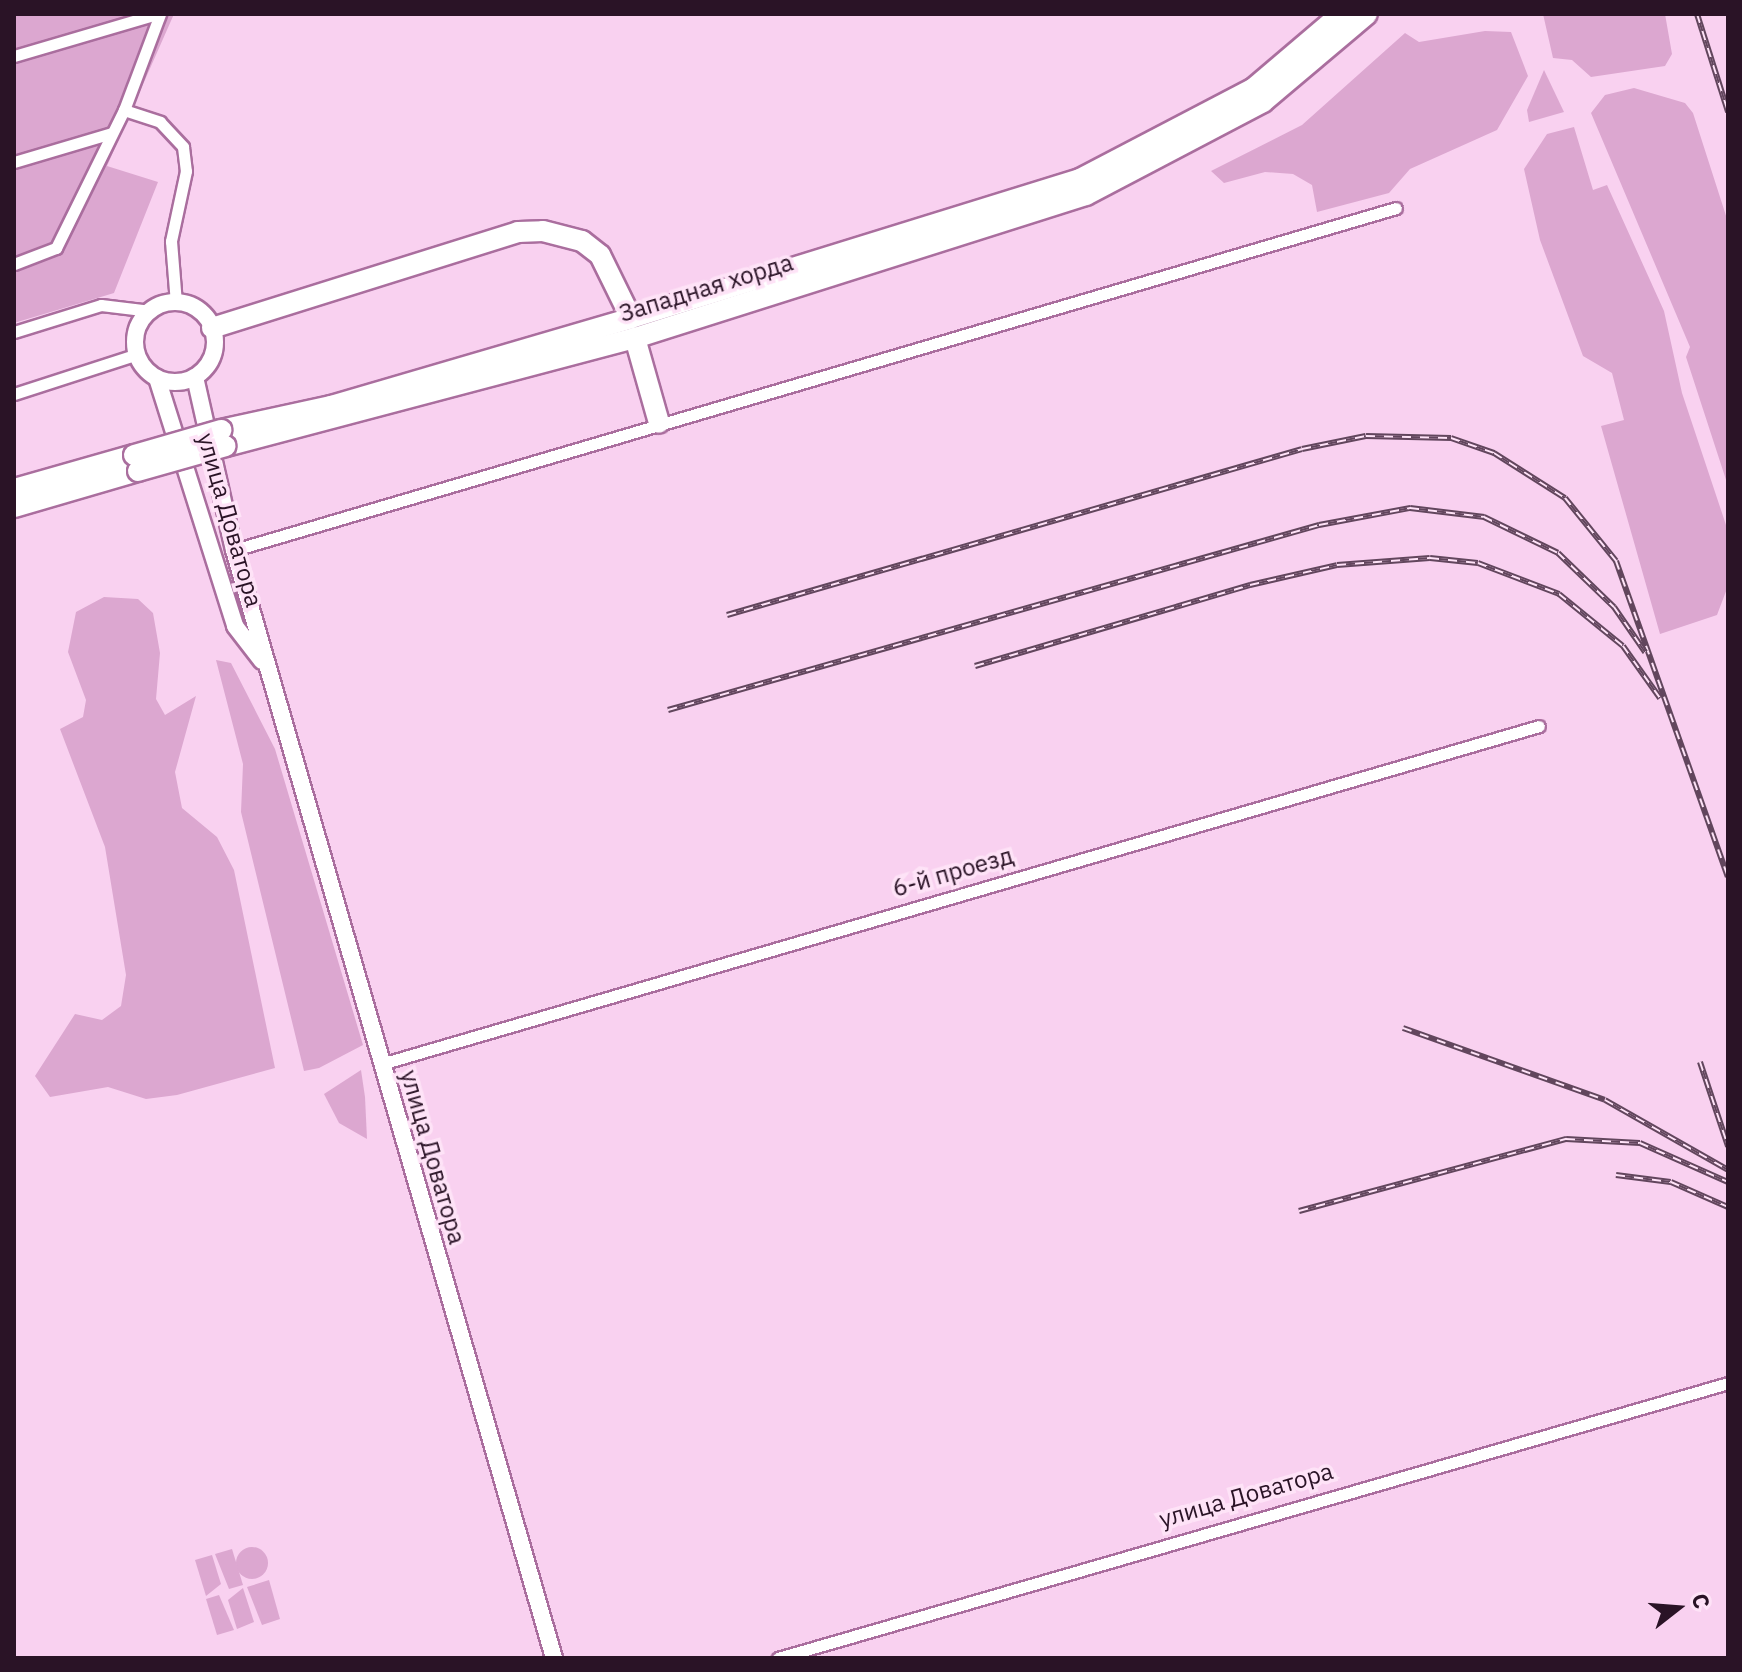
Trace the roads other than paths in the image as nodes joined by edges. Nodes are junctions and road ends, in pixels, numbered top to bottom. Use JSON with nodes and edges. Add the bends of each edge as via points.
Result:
{"nodes":[{"id":1,"x":159,"y":14,"type":"edge"},
{"id":2,"x":1341,"y":14,"type":"edge"},
{"id":3,"x":1367,"y":14,"type":"edge"},
{"id":4,"x":14,"y":56,"type":"edge"},
{"id":5,"x":124,"y":110,"type":"junction"},
{"id":6,"x":112,"y":133,"type":"junction"},
{"id":7,"x":14,"y":162,"type":"edge"},
{"id":8,"x":1396,"y":208,"type":"dead end"},
{"id":9,"x":14,"y":264,"type":"edge"},
{"id":10,"x":176,"y":303,"type":"junction"},
{"id":11,"x":151,"y":311,"type":"junction"},
{"id":12,"x":212,"y":328,"type":"junction"},
{"id":13,"x":633,"y":328,"type":"junction"},
{"id":14,"x":14,"y":332,"type":"edge"},
{"id":15,"x":138,"y":354,"type":"junction"},
{"id":16,"x":195,"y":377,"type":"junction"},
{"id":17,"x":157,"y":378,"type":"junction"},
{"id":18,"x":14,"y":394,"type":"edge"},
{"id":19,"x":659,"y":423,"type":"junction"},
{"id":20,"x":136,"y":463,"type":"junction"},
{"id":21,"x":14,"y":489,"type":"edge"},
{"id":22,"x":14,"y":507,"type":"edge"},
{"id":23,"x":234,"y":550,"type":"junction"},
{"id":24,"x":268,"y":669,"type":"junction"},
{"id":25,"x":1539,"y":726,"type":"dead end"},
{"id":26,"x":381,"y":1064,"type":"junction"},
{"id":27,"x":1728,"y":1383,"type":"edge"},
{"id":28,"x":554,"y":1658,"type":"edge"},
{"id":29,"x":778,"y":1658,"type":"edge"}],
"edges":[{"from":1,"to":4,"type":"street"},
{"from":1,"to":5,"type":"street"},
{"from":2,"to":13,"type":"highway","name":"Западная хорда","via":[[1254,88],[1117,163]]},
{"from":3,"to":13,"type":"highway","name":"Западная хорда","via":[[1263,102],[1139,172]]},
{"from":5,"to":6,"type":"street"},
{"from":5,"to":10,"type":"street","via":[[160,122],[183,147],[184,192],[172,232]]},
{"from":6,"to":7,"type":"street"},
{"from":6,"to":9,"type":"street","via":[[56,248]]},
{"from":8,"to":19,"type":"street"},
{"from":10,"to":11,"type":"street"},
{"from":10,"to":12,"type":"street","via":[[195,308]]},
{"from":11,"to":14,"type":"street","via":[[101,305]]},
{"from":11,"to":15,"type":"street","via":[[136,334]]},
{"from":12,"to":13,"type":"highway","via":[[518,232],[543,231],[582,241],[600,255]]},
{"from":12,"to":16,"type":"street","via":[[214,351]]},
{"from":13,"to":19,"type":"highway"},
{"from":13,"to":20,"type":"highway","name":"Западная хорда","bridge":true},
{"from":15,"to":17,"type":"street"},
{"from":15,"to":18,"type":"street"},
{"from":16,"to":17,"type":"street"},
{"from":16,"to":23,"type":"street","name":"улица Доватора"},
{"from":17,"to":24,"type":"street","name":"улица Доватора","via":[[235,626]]},
{"from":19,"to":23,"type":"street"},
{"from":20,"to":21,"type":"highway","name":"Западная хорда"},
{"from":20,"to":22,"type":"highway","name":"Западная хорда"},
{"from":23,"to":24,"type":"street","name":"улица Доватора"},
{"from":24,"to":26,"type":"street","name":"улица Доватора"},
{"from":25,"to":26,"type":"street","name":"6-й проезд"},
{"from":26,"to":28,"type":"street","name":"улица Доватора"},
{"from":27,"to":29,"type":"street","name":"улица Доватора"}]}
